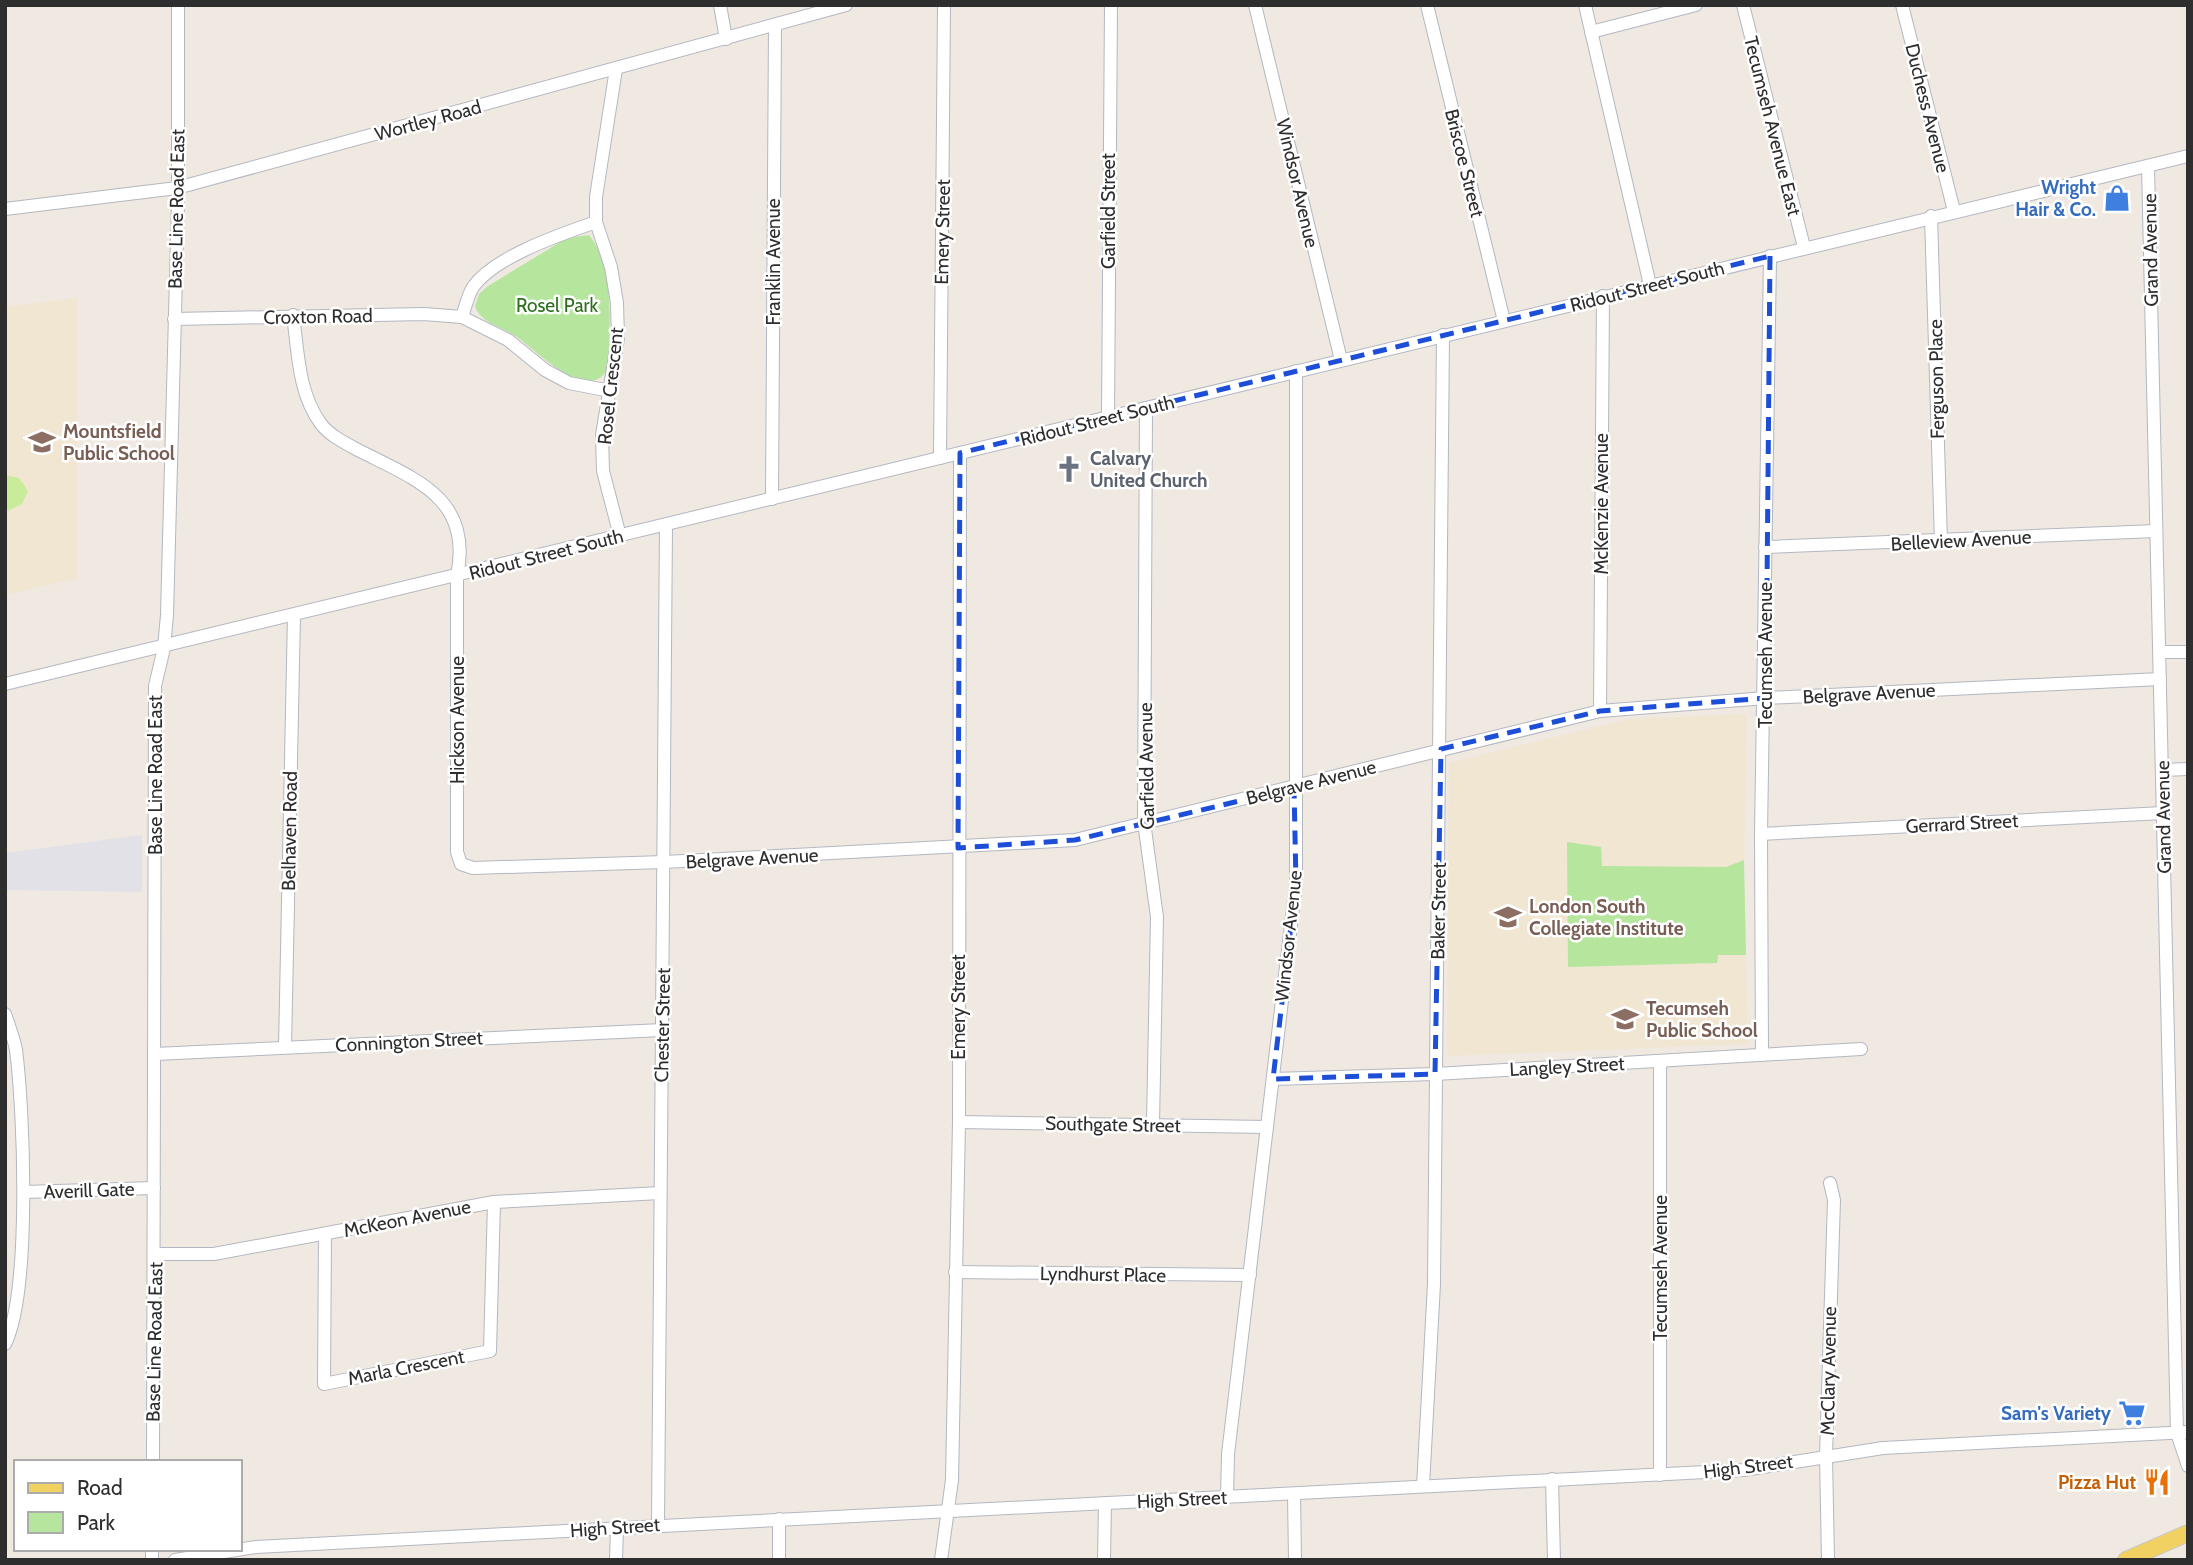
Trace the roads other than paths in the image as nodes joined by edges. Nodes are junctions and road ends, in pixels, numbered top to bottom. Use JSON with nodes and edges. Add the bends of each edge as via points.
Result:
{"nodes":[{"id":1,"x":177,"y":5,"type":"edge"},
{"id":2,"x":720,"y":5,"type":"edge"},
{"id":3,"x":846,"y":5,"type":"edge"},
{"id":4,"x":944,"y":5,"type":"edge"},
{"id":5,"x":1111,"y":5,"type":"edge"},
{"id":6,"x":1255,"y":5,"type":"edge"},
{"id":7,"x":1427,"y":5,"type":"edge"},
{"id":8,"x":1585,"y":5,"type":"edge"},
{"id":9,"x":1696,"y":5,"type":"edge"},
{"id":10,"x":1743,"y":5,"type":"edge"},
{"id":11,"x":1902,"y":5,"type":"edge"},
{"id":12,"x":775,"y":25,"type":"junction"},
{"id":13,"x":1591,"y":32,"type":"junction"},
{"id":14,"x":726,"y":39,"type":"junction"},
{"id":15,"x":616,"y":69,"type":"junction"},
{"id":16,"x":2188,"y":156,"type":"edge"},
{"id":17,"x":2148,"y":166,"type":"junction"},
{"id":18,"x":177,"y":188,"type":"junction"},
{"id":19,"x":5,"y":209,"type":"edge"},
{"id":20,"x":1954,"y":211,"type":"junction"},
{"id":21,"x":1931,"y":216,"type":"junction"},
{"id":22,"x":596,"y":222,"type":"junction"},
{"id":23,"x":1804,"y":247,"type":"junction"},
{"id":24,"x":1770,"y":256,"type":"junction"},
{"id":25,"x":1650,"y":285,"type":"junction"},
{"id":26,"x":1603,"y":296,"type":"junction"},
{"id":27,"x":293,"y":315,"type":"junction"},
{"id":28,"x":462,"y":317,"type":"junction"},
{"id":29,"x":174,"y":319,"type":"junction"},
{"id":30,"x":1504,"y":321,"type":"junction"},
{"id":31,"x":1443,"y":335,"type":"junction"},
{"id":32,"x":1341,"y":360,"type":"junction"},
{"id":33,"x":1296,"y":371,"type":"junction"},
{"id":34,"x":610,"y":391,"type":"junction"},
{"id":35,"x":1146,"y":408,"type":"junction"},
{"id":36,"x":1108,"y":417,"type":"junction"},
{"id":37,"x":960,"y":453,"type":"junction"},
{"id":38,"x":940,"y":458,"type":"junction"},
{"id":39,"x":772,"y":499,"type":"junction"},
{"id":40,"x":666,"y":525,"type":"junction"},
{"id":41,"x":2156,"y":531,"type":"junction"},
{"id":42,"x":620,"y":536,"type":"junction"},
{"id":43,"x":1941,"y":541,"type":"junction"},
{"id":44,"x":1765,"y":547,"type":"junction"},
{"id":45,"x":457,"y":576,"type":"junction"},
{"id":46,"x":294,"y":616,"type":"junction"},
{"id":47,"x":164,"y":648,"type":"junction"},
{"id":48,"x":2188,"y":652,"type":"edge"},
{"id":49,"x":2161,"y":653,"type":"junction"},
{"id":50,"x":2160,"y":680,"type":"junction"},
{"id":51,"x":5,"y":684,"type":"edge"},
{"id":52,"x":1766,"y":698,"type":"junction"},
{"id":53,"x":1600,"y":711,"type":"junction"},
{"id":54,"x":1441,"y":749,"type":"junction"},
{"id":55,"x":2188,"y":769,"type":"edge"},
{"id":56,"x":2162,"y":770,"type":"junction"},
{"id":57,"x":1294,"y":788,"type":"junction"},
{"id":58,"x":2163,"y":813,"type":"junction"},
{"id":59,"x":1144,"y":822,"type":"junction"},
{"id":60,"x":1761,"y":835,"type":"junction"},
{"id":61,"x":958,"y":848,"type":"junction"},
{"id":62,"x":664,"y":862,"type":"junction"},
{"id":63,"x":461,"y":864,"type":"joint"},
{"id":64,"x":5,"y":1014,"type":"edge"},
{"id":65,"x":662,"y":1030,"type":"junction"},
{"id":66,"x":285,"y":1047,"type":"junction"},
{"id":67,"x":1861,"y":1049,"type":"dead end"},
{"id":68,"x":155,"y":1054,"type":"junction"},
{"id":69,"x":1762,"y":1055,"type":"junction"},
{"id":70,"x":1660,"y":1061,"type":"junction"},
{"id":71,"x":1435,"y":1074,"type":"junction"},
{"id":72,"x":1272,"y":1079,"type":"junction"},
{"id":73,"x":959,"y":1122,"type":"junction"},
{"id":74,"x":1153,"y":1124,"type":"junction"},
{"id":75,"x":1267,"y":1127,"type":"junction"},
{"id":76,"x":1830,"y":1182,"type":"dead end"},
{"id":77,"x":154,"y":1188,"type":"junction"},
{"id":78,"x":24,"y":1192,"type":"junction"},
{"id":79,"x":660,"y":1193,"type":"junction"},
{"id":80,"x":494,"y":1202,"type":"junction"},
{"id":81,"x":325,"y":1234,"type":"junction"},
{"id":82,"x":155,"y":1254,"type":"junction"},
{"id":83,"x":955,"y":1272,"type":"junction"},
{"id":84,"x":1250,"y":1275,"type":"junction"},
{"id":85,"x":5,"y":1343,"type":"edge"},
{"id":86,"x":2183,"y":1432,"type":"edge"},
{"id":87,"x":1826,"y":1456,"type":"junction"},
{"id":88,"x":153,"y":1460,"type":"edge"},
{"id":89,"x":2188,"y":1466,"type":"edge"},
{"id":90,"x":1660,"y":1475,"type":"junction"},
{"id":91,"x":1552,"y":1479,"type":"junction"},
{"id":92,"x":1423,"y":1486,"type":"junction"},
{"id":93,"x":1294,"y":1494,"type":"junction"},
{"id":94,"x":1227,"y":1497,"type":"junction"},
{"id":95,"x":1105,"y":1503,"type":"junction"},
{"id":96,"x":947,"y":1511,"type":"junction"},
{"id":97,"x":779,"y":1519,"type":"junction"},
{"id":98,"x":657,"y":1524,"type":"junction"},
{"id":99,"x":617,"y":1528,"type":"junction"},
{"id":100,"x":2188,"y":1533,"type":"edge"},
{"id":101,"x":242,"y":1549,"type":"edge"},
{"id":102,"x":231,"y":1551,"type":"edge"},
{"id":103,"x":175,"y":1560,"type":"edge"},
{"id":104,"x":616,"y":1560,"type":"edge"},
{"id":105,"x":779,"y":1560,"type":"edge"},
{"id":106,"x":941,"y":1560,"type":"edge"},
{"id":107,"x":1104,"y":1560,"type":"edge"},
{"id":108,"x":1295,"y":1560,"type":"edge"},
{"id":109,"x":1553,"y":1560,"type":"edge"},
{"id":110,"x":1828,"y":1560,"type":"edge"},
{"id":111,"x":2126,"y":1560,"type":"edge"}],
"edges":[{"from":1,"to":18,"type":"street","name":"Base Line Road East"},
{"from":2,"to":14,"type":"street"},
{"from":3,"to":12,"type":"street","name":"Wortley Road"},
{"from":4,"to":38,"type":"street","name":"Emery Street"},
{"from":5,"to":36,"type":"street","name":"Garfield Street"},
{"from":6,"to":32,"type":"street","name":"Windsor Avenue"},
{"from":7,"to":30,"type":"street","name":"Briscoe Street"},
{"from":8,"to":13,"type":"street"},
{"from":9,"to":13,"type":"street"},
{"from":10,"to":23,"type":"street","name":"Tecumseh Avenue East"},
{"from":11,"to":20,"type":"street","name":"Duchess Avenue"},
{"from":12,"to":14,"type":"street","name":"Wortley Road"},
{"from":12,"to":39,"type":"street","name":"Franklin Avenue"},
{"from":13,"to":25,"type":"street"},
{"from":14,"to":15,"type":"street","name":"Wortley Road"},
{"from":15,"to":18,"type":"street","name":"Wortley Road"},
{"from":15,"to":22,"type":"street","name":"Rosel Crescent"},
{"from":16,"to":17,"type":"street","name":"Ridout Street South"},
{"from":17,"to":20,"type":"street","name":"Ridout Street South"},
{"from":17,"to":41,"type":"street","name":"Grand Avenue"},
{"from":18,"to":19,"type":"street","name":"Wortley Road"},
{"from":18,"to":29,"type":"street","name":"Base Line Road East"},
{"from":20,"to":21,"type":"street","name":"Ridout Street South"},
{"from":21,"to":23,"type":"street","name":"Ridout Street South"},
{"from":21,"to":43,"type":"street","name":"Ferguson Place"},
{"from":22,"to":28,"type":"street","via":[[555,234],[487,272],[472,288]]},
{"from":22,"to":34,"type":"street","name":"Rosel Crescent","via":[[617,303],[618,338]]},
{"from":23,"to":24,"type":"street","name":"Ridout Street South"},
{"from":24,"to":25,"type":"street","name":"Ridout Street South"},
{"from":24,"to":44,"type":"street","name":"Tecumseh Avenue"},
{"from":25,"to":26,"type":"street","name":"Ridout Street South"},
{"from":26,"to":30,"type":"street","name":"Ridout Street South"},
{"from":26,"to":53,"type":"street","name":"McKenzie Avenue"},
{"from":27,"to":28,"type":"street","name":"Croxton Road"},
{"from":27,"to":29,"type":"street","name":"Croxton Road"},
{"from":27,"to":45,"type":"street","name":"Hickson Avenue","via":[[300,373],[321,425],[341,441],[429,486],[450,511],[461,537]]},
{"from":28,"to":34,"type":"street","name":"Croxton Road","via":[[508,340],[569,383]]},
{"from":29,"to":47,"type":"street","name":"Base Line Road East"},
{"from":30,"to":31,"type":"street","name":"Ridout Street South"},
{"from":31,"to":32,"type":"street","name":"Ridout Street South"},
{"from":31,"to":54,"type":"street","name":"Baker Street"},
{"from":32,"to":33,"type":"street","name":"Ridout Street South"},
{"from":33,"to":35,"type":"street","name":"Ridout Street South"},
{"from":33,"to":57,"type":"street","name":"Windsor Avenue"},
{"from":34,"to":42,"type":"street","name":"Rosel Crescent","via":[[602,435],[603,471]]},
{"from":35,"to":36,"type":"street","name":"Ridout Street South"},
{"from":35,"to":59,"type":"street","name":"Garfield Avenue"},
{"from":36,"to":37,"type":"street","name":"Ridout Street South"},
{"from":37,"to":38,"type":"street","name":"Ridout Street South"},
{"from":37,"to":61,"type":"street","name":"Emery Street"},
{"from":38,"to":39,"type":"street","name":"Ridout Street South"},
{"from":39,"to":40,"type":"street","name":"Ridout Street South"},
{"from":40,"to":42,"type":"street","name":"Ridout Street South"},
{"from":40,"to":62,"type":"street","name":"Chester Street"},
{"from":41,"to":43,"type":"street","name":"Belleview Avenue"},
{"from":41,"to":49,"type":"street","name":"Grand Avenue"},
{"from":42,"to":45,"type":"street","name":"Ridout Street South"},
{"from":43,"to":44,"type":"street","name":"Belleview Avenue"},
{"from":44,"to":52,"type":"street","name":"Tecumseh Avenue"},
{"from":45,"to":46,"type":"street","name":"Ridout Street South"},
{"from":45,"to":63,"type":"street","name":"Hickson Avenue","via":[[457,852]]},
{"from":46,"to":47,"type":"street","name":"Ridout Street South"},
{"from":46,"to":66,"type":"street","name":"Belhaven Road"},
{"from":47,"to":51,"type":"street","name":"Ridout Street South"},
{"from":47,"to":68,"type":"street","name":"Base Line Road East","via":[[155,686]]},
{"from":48,"to":49,"type":"street"},
{"from":49,"to":50,"type":"street","name":"Grand Avenue"},
{"from":50,"to":52,"type":"street","name":"Belgrave Avenue"},
{"from":50,"to":56,"type":"street","name":"Grand Avenue"},
{"from":52,"to":53,"type":"street","name":"Belgrave Avenue"},
{"from":52,"to":60,"type":"street","name":"Tecumseh Avenue"},
{"from":53,"to":54,"type":"street","name":"Belgrave Avenue"},
{"from":54,"to":57,"type":"street","name":"Belgrave Avenue"},
{"from":54,"to":71,"type":"street","name":"Baker Street"},
{"from":55,"to":56,"type":"street"},
{"from":56,"to":58,"type":"street","name":"Grand Avenue"},
{"from":57,"to":59,"type":"street","name":"Belgrave Avenue"},
{"from":57,"to":72,"type":"street","name":"Windsor Avenue","via":[[1296,883]]},
{"from":58,"to":60,"type":"street","name":"Gerrard Street"},
{"from":58,"to":86,"type":"street","name":"Grand Avenue"},
{"from":59,"to":61,"type":"street","name":"Belgrave Avenue","via":[[1075,840]]},
{"from":59,"to":74,"type":"street","name":"Garfield Avenue","via":[[1157,917]]},
{"from":60,"to":69,"type":"street","name":"Tecumseh Avenue"},
{"from":61,"to":62,"type":"street","name":"Belgrave Avenue"},
{"from":61,"to":73,"type":"street","name":"Emery Street"},
{"from":62,"to":63,"type":"street","name":"Belgrave Avenue","via":[[473,868]]},
{"from":62,"to":65,"type":"street","name":"Chester Street"},
{"from":64,"to":78,"type":"street","via":[[16,1049]]},
{"from":65,"to":66,"type":"street","name":"Connington Street"},
{"from":65,"to":79,"type":"street","name":"Chester Street"},
{"from":66,"to":68,"type":"street","name":"Connington Street"},
{"from":67,"to":69,"type":"street","name":"Langley Street"},
{"from":68,"to":77,"type":"street","name":"Base Line Road East"},
{"from":69,"to":70,"type":"street","name":"Langley Street"},
{"from":70,"to":71,"type":"street","name":"Langley Street"},
{"from":70,"to":90,"type":"street","name":"Tecumseh Avenue"},
{"from":71,"to":72,"type":"street","name":"Langley Street"},
{"from":71,"to":92,"type":"street","name":"Baker Street","via":[[1434,1284]]},
{"from":72,"to":75,"type":"street","name":"Windsor Avenue"},
{"from":73,"to":74,"type":"street","name":"Southgate Street"},
{"from":73,"to":83,"type":"street","name":"Emery Street"},
{"from":74,"to":75,"type":"street","name":"Southgate Street"},
{"from":75,"to":84,"type":"street","name":"Windsor Avenue"},
{"from":76,"to":87,"type":"street","name":"McClary Avenue","via":[[1834,1200]]},
{"from":77,"to":78,"type":"street","name":"Averill Gate"},
{"from":77,"to":82,"type":"street","name":"Base Line Road East"},
{"from":78,"to":85,"type":"street","via":[[14,1322]]},
{"from":79,"to":80,"type":"street","name":"McKeon Avenue"},
{"from":79,"to":98,"type":"street","name":"Chester Street"},
{"from":80,"to":81,"type":"street","name":"McKeon Avenue"},
{"from":80,"to":81,"type":"street","name":"Marla Crescent","via":[[490,1351],[324,1384]]},
{"from":81,"to":82,"type":"street","name":"McKeon Avenue","via":[[214,1254]]},
{"from":82,"to":88,"type":"street","name":"Base Line Road East"},
{"from":83,"to":84,"type":"street","name":"Lyndhurst Place"},
{"from":83,"to":96,"type":"street","name":"Emery Street","via":[[952,1480]]},
{"from":84,"to":94,"type":"street","name":"Windsor Avenue"},
{"from":86,"to":87,"type":"street","name":"High Street","via":[[1913,1446]]},
{"from":86,"to":89,"type":"street","name":"Grand Avenue"},
{"from":87,"to":90,"type":"street","name":"High Street","via":[[1744,1470]]},
{"from":87,"to":110,"type":"street","name":"McClary Avenue"},
{"from":90,"to":91,"type":"street","name":"High Street"},
{"from":91,"to":92,"type":"street","name":"High Street"},
{"from":91,"to":109,"type":"street"},
{"from":92,"to":93,"type":"street","name":"High Street"},
{"from":93,"to":94,"type":"street","name":"High Street"},
{"from":93,"to":108,"type":"street"},
{"from":94,"to":95,"type":"street","name":"High Street"},
{"from":95,"to":96,"type":"street","name":"High Street"},
{"from":95,"to":107,"type":"street"},
{"from":96,"to":97,"type":"street","name":"High Street"},
{"from":96,"to":106,"type":"street","name":"Emery Street"},
{"from":97,"to":98,"type":"street","name":"High Street"},
{"from":97,"to":105,"type":"street"},
{"from":98,"to":99,"type":"street","name":"High Street"},
{"from":99,"to":101,"type":"street","name":"High Street"},
{"from":99,"to":104,"type":"street"},
{"from":100,"to":111,"type":"main road"},
{"from":102,"to":103,"type":"street","name":"High Street"}]}
